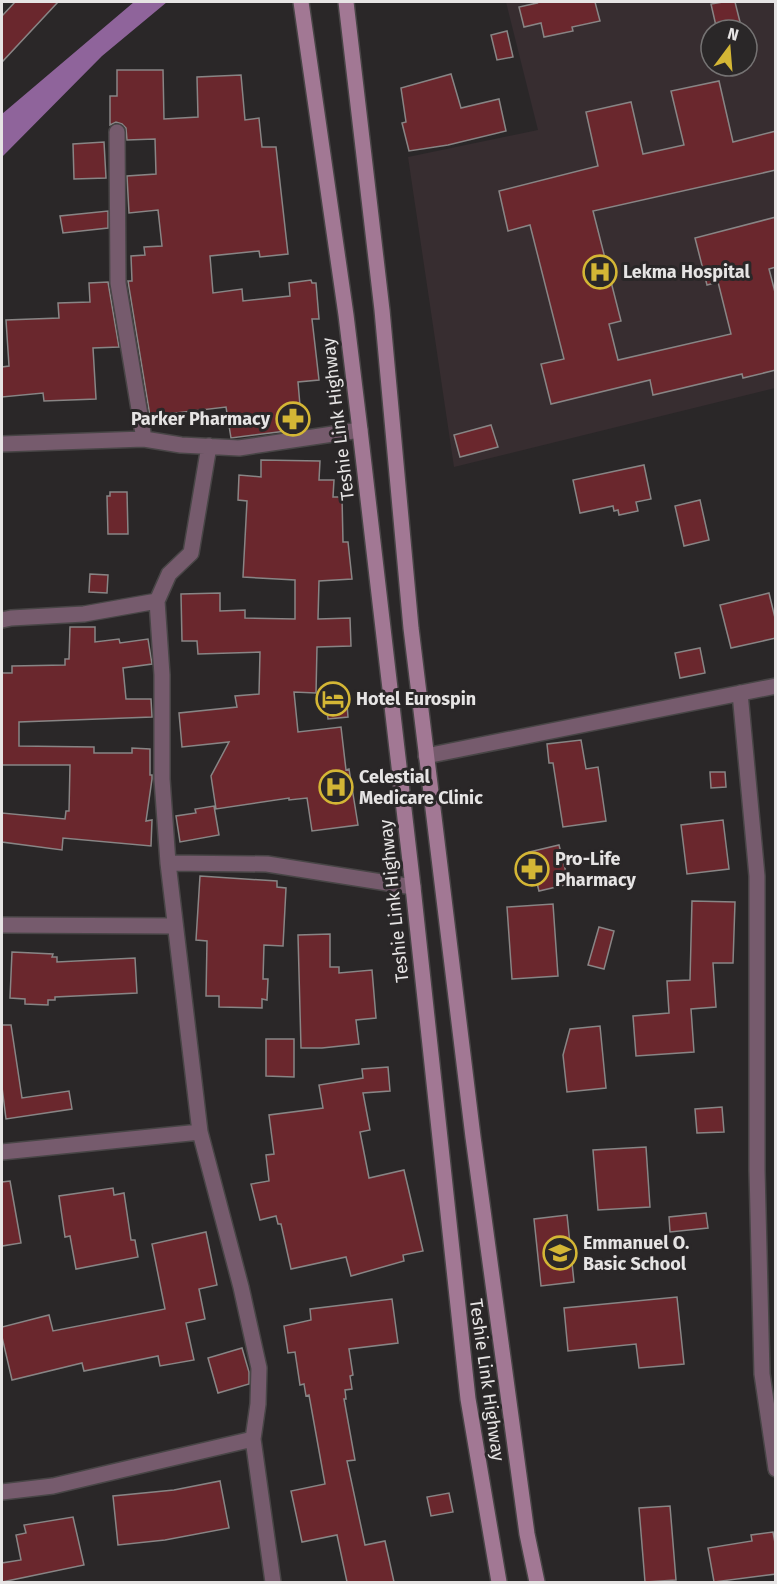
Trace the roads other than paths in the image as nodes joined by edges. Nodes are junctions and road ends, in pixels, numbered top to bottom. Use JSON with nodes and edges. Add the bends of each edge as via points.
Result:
{"nodes":[{"id":1,"x":301,"y":2,"type":"edge"},
{"id":2,"x":346,"y":2,"type":"edge"},
{"id":3,"x":117,"y":132,"type":"dead end"},
{"id":4,"x":360,"y":430,"type":"junction"},
{"id":5,"x":144,"y":440,"type":"junction"},
{"id":6,"x":2,"y":444,"type":"edge"},
{"id":7,"x":209,"y":446,"type":"junction"},
{"id":8,"x":157,"y":601,"type":"junction"},
{"id":9,"x":2,"y":620,"type":"edge"},
{"id":10,"x":776,"y":686,"type":"edge"},
{"id":11,"x":740,"y":693,"type":"junction"},
{"id":12,"x":426,"y":756,"type":"junction"},
{"id":13,"x":168,"y":863,"type":"junction"},
{"id":14,"x":413,"y":887,"type":"junction"},
{"id":15,"x":2,"y":925,"type":"edge"},
{"id":16,"x":175,"y":926,"type":"junction"},
{"id":17,"x":200,"y":1132,"type":"junction"},
{"id":18,"x":2,"y":1152,"type":"edge"},
{"id":19,"x":769,"y":1372,"type":"edge"},
{"id":20,"x":254,"y":1439,"type":"junction"},
{"id":21,"x":776,"y":1469,"type":"edge"},
{"id":22,"x":2,"y":1492,"type":"edge"},
{"id":23,"x":273,"y":1582,"type":"edge"},
{"id":24,"x":499,"y":1582,"type":"edge"},
{"id":25,"x":537,"y":1582,"type":"edge"}],
"edges":[{"from":1,"to":4,"type":"main road","name":"Teshie Link Highway"},
{"from":2,"to":12,"type":"main road","name":"Teshie Link Highway","via":[[382,310]]},
{"from":3,"to":5,"type":"street","via":[[118,283]]},
{"from":4,"to":7,"type":"street","via":[[239,448]]},
{"from":4,"to":14,"type":"main road","name":"Teshie Link Highway"},
{"from":5,"to":6,"type":"street"},
{"from":5,"to":7,"type":"street"},
{"from":7,"to":8,"type":"street","via":[[191,554],[169,574]]},
{"from":8,"to":9,"type":"street","via":[[84,614]]},
{"from":8,"to":13,"type":"street"},
{"from":10,"to":11,"type":"street"},
{"from":11,"to":12,"type":"street"},
{"from":11,"to":19,"type":"street","via":[[757,876],[757,1170]]},
{"from":12,"to":25,"type":"main road","name":"Teshie Link Highway","via":[[484,1222]]},
{"from":13,"to":14,"type":"street","via":[[267,864]]},
{"from":13,"to":16,"type":"street"},
{"from":14,"to":24,"type":"main road","name":"Teshie Link Highway","via":[[468,1399]]},
{"from":15,"to":16,"type":"street"},
{"from":16,"to":17,"type":"street"},
{"from":17,"to":18,"type":"street"},
{"from":17,"to":20,"type":"street","via":[[242,1287],[259,1368]]},
{"from":19,"to":21,"type":"street"},
{"from":20,"to":22,"type":"street","via":[[53,1486]]},
{"from":20,"to":23,"type":"street"}]}
